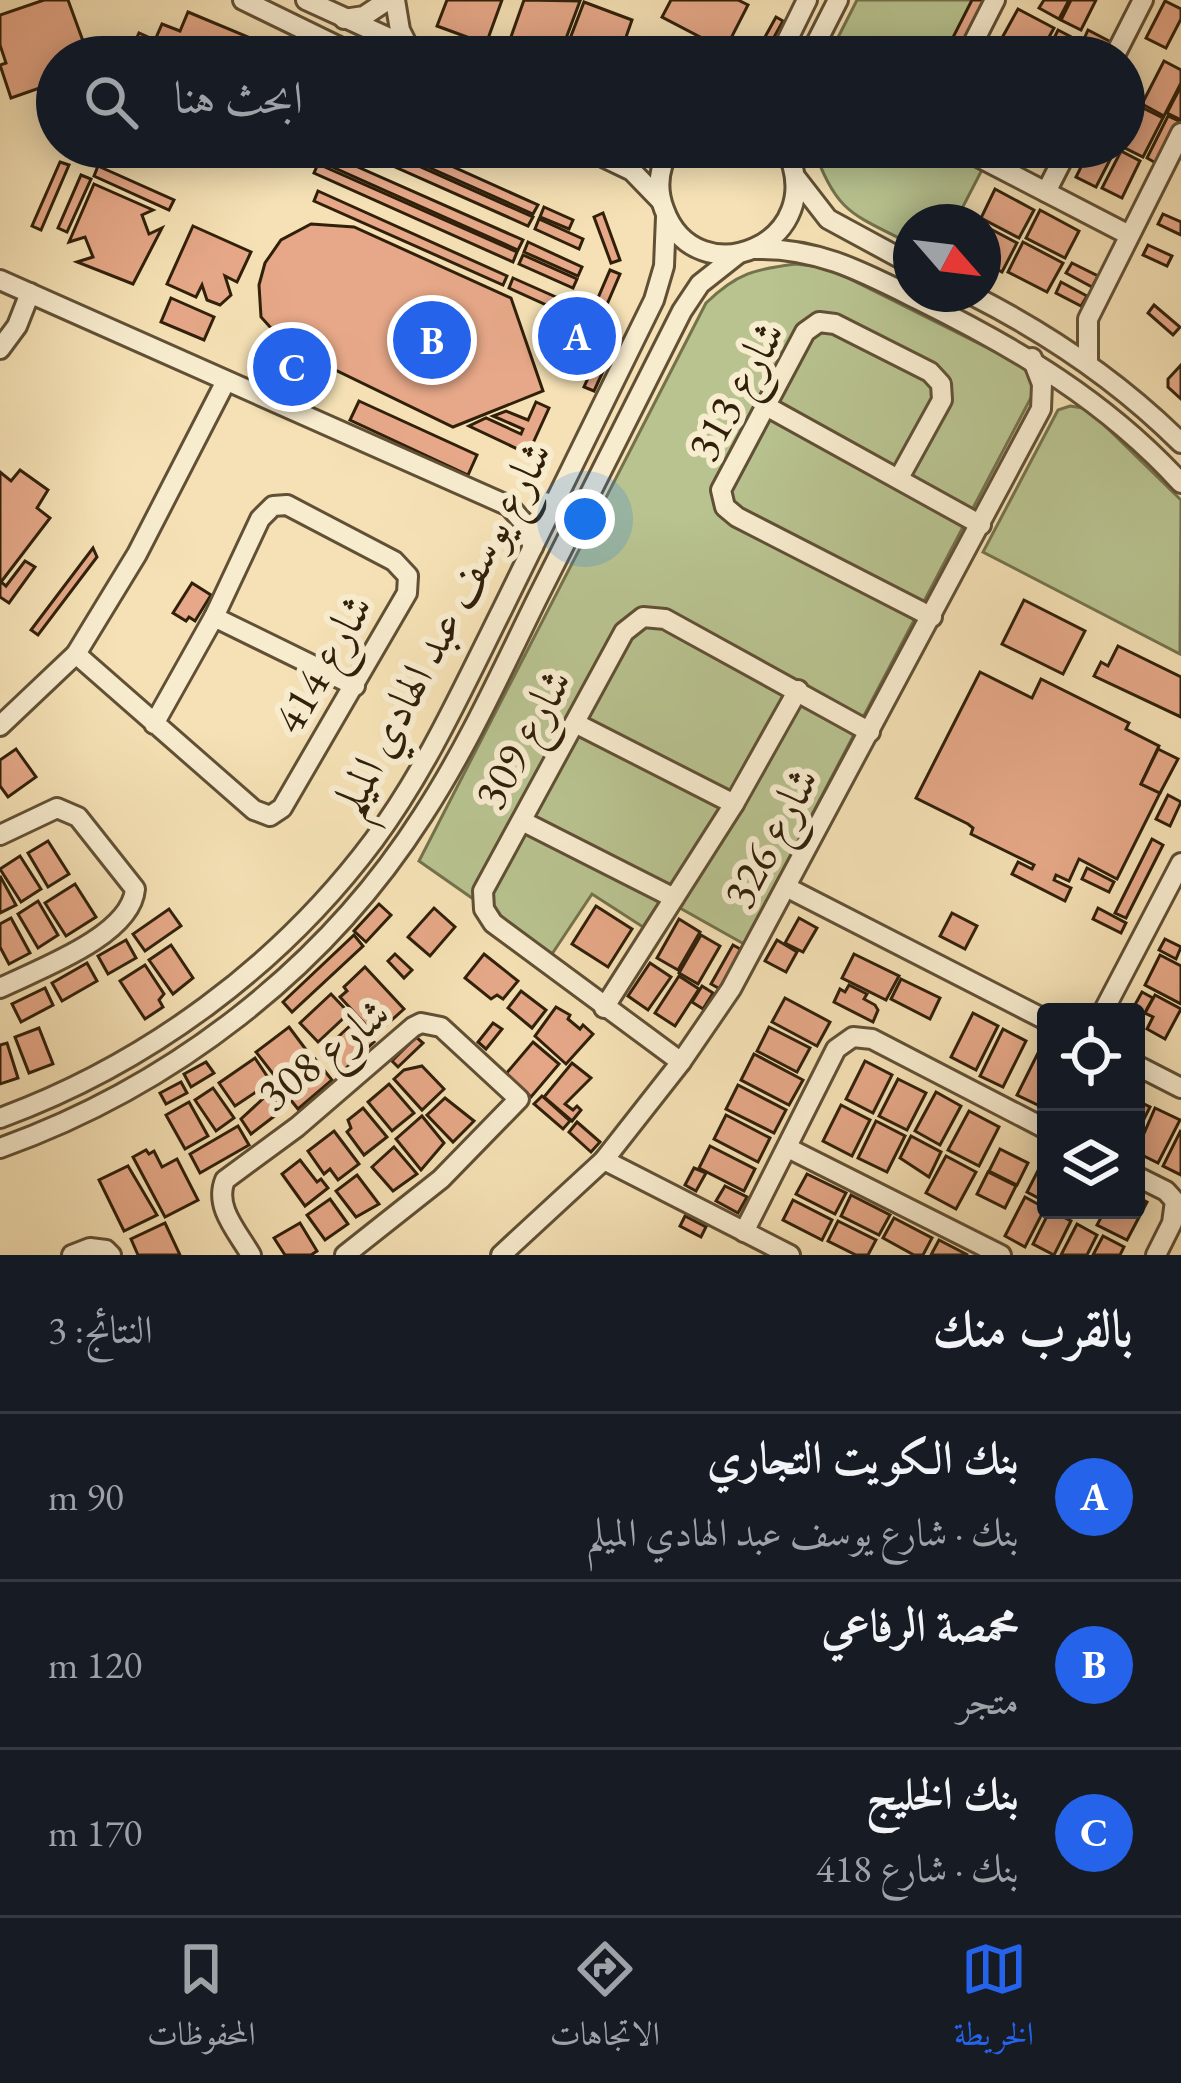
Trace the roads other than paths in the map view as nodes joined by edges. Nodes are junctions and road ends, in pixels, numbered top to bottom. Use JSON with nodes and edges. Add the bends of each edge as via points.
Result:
{"nodes":[{"id":1,"x":243,"y":0,"type":"edge"},
{"id":2,"x":306,"y":0,"type":"edge"},
{"id":3,"x":392,"y":0,"type":"edge"},
{"id":4,"x":838,"y":0,"type":"edge"},
{"id":5,"x":995,"y":0,"type":"edge"},
{"id":6,"x":1142,"y":0,"type":"edge"},
{"id":7,"x":805,"y":6,"type":"edge"},
{"id":8,"x":344,"y":19,"type":"junction"},
{"id":9,"x":825,"y":27,"type":"junction"},
{"id":10,"x":317,"y":36,"type":"edge"},
{"id":11,"x":382,"y":36,"type":"edge"},
{"id":12,"x":403,"y":36,"type":"edge"},
{"id":13,"x":790,"y":36,"type":"edge"},
{"id":14,"x":820,"y":36,"type":"edge"},
{"id":15,"x":977,"y":36,"type":"edge"},
{"id":16,"x":1124,"y":36,"type":"edge"},
{"id":17,"x":1181,"y":133,"type":"edge"},
{"id":18,"x":626,"y":168,"type":"edge"},
{"id":19,"x":662,"y":168,"type":"edge"},
{"id":20,"x":792,"y":168,"type":"edge"},
{"id":21,"x":797,"y":168,"type":"edge"},
{"id":22,"x":1000,"y":168,"type":"edge"},
{"id":23,"x":1058,"y":168,"type":"edge"},
{"id":24,"x":1046,"y":192,"type":"junction"},
{"id":25,"x":664,"y":209,"type":"junction"},
{"id":26,"x":1129,"y":236,"type":"junction"},
{"id":27,"x":747,"y":251,"type":"junction"},
{"id":28,"x":893,"y":254,"type":"edge"},
{"id":29,"x":893,"y":268,"type":"edge"},
{"id":30,"x":0,"y":280,"type":"edge"},
{"id":31,"x":888,"y":284,"type":"junction"},
{"id":32,"x":30,"y":293,"type":"junction"},
{"id":33,"x":1001,"y":311,"type":"edge"},
{"id":34,"x":1088,"y":319,"type":"junction"},
{"id":35,"x":1045,"y":334,"type":"junction"},
{"id":36,"x":0,"y":349,"type":"edge"},
{"id":37,"x":1032,"y":358,"type":"junction"},
{"id":38,"x":1088,"y":363,"type":"junction"},
{"id":39,"x":226,"y":380,"type":"junction"},
{"id":40,"x":1084,"y":394,"type":"junction"},
{"id":41,"x":766,"y":406,"type":"junction"},
{"id":42,"x":1041,"y":409,"type":"junction"},
{"id":43,"x":1181,"y":443,"type":"edge"},
{"id":44,"x":899,"y":478,"type":"junction"},
{"id":45,"x":1181,"y":483,"type":"edge"},
{"id":46,"x":558,"y":498,"type":"junction"},
{"id":47,"x":508,"y":506,"type":"junction"},
{"id":48,"x":981,"y":525,"type":"junction"},
{"id":49,"x":533,"y":547,"type":"junction"},
{"id":50,"x":214,"y":616,"type":"junction"},
{"id":51,"x":932,"y":617,"type":"junction"},
{"id":52,"x":76,"y":654,"type":"junction"},
{"id":53,"x":355,"y":686,"type":"junction"},
{"id":54,"x":798,"y":690,"type":"junction"},
{"id":55,"x":575,"y":723,"type":"junction"},
{"id":56,"x":154,"y":724,"type":"junction"},
{"id":57,"x":0,"y":726,"type":"edge"},
{"id":58,"x":870,"y":732,"type":"junction"},
{"id":59,"x":408,"y":789,"type":"junction"},
{"id":60,"x":734,"y":804,"type":"junction"},
{"id":61,"x":429,"y":806,"type":"junction"},
{"id":62,"x":395,"y":809,"type":"junction"},
{"id":63,"x":522,"y":821,"type":"junction"},
{"id":64,"x":0,"y":835,"type":"edge"},
{"id":65,"x":1181,"y":863,"type":"edge"},
{"id":66,"x":788,"y":887,"type":"junction"},
{"id":67,"x":674,"y":898,"type":"junction"},
{"id":68,"x":333,"y":930,"type":"junction"},
{"id":69,"x":0,"y":988,"type":"edge"},
{"id":70,"x":1108,"y":1003,"type":"edge"},
{"id":71,"x":604,"y":1008,"type":"junction"},
{"id":72,"x":1037,"y":1015,"type":"edge"},
{"id":73,"x":681,"y":1062,"type":"junction"},
{"id":74,"x":1145,"y":1070,"type":"edge"},
{"id":75,"x":1181,"y":1088,"type":"edge"},
{"id":76,"x":0,"y":1118,"type":"edge"},
{"id":77,"x":1037,"y":1125,"type":"edge"},
{"id":78,"x":0,"y":1148,"type":"edge"},
{"id":79,"x":788,"y":1148,"type":"junction"},
{"id":80,"x":604,"y":1160,"type":"junction"},
{"id":81,"x":1145,"y":1180,"type":"edge"},
{"id":82,"x":744,"y":1232,"type":"junction"},
{"id":83,"x":72,"y":1255,"type":"edge"},
{"id":84,"x":111,"y":1255,"type":"edge"},
{"id":85,"x":251,"y":1255,"type":"edge"},
{"id":86,"x":344,"y":1255,"type":"edge"},
{"id":87,"x":501,"y":1255,"type":"edge"},
{"id":88,"x":790,"y":1255,"type":"edge"},
{"id":89,"x":1001,"y":1255,"type":"edge"},
{"id":90,"x":1156,"y":1255,"type":"edge"}],
"edges":[{"from":1,"to":10,"type":"street"},
{"from":2,"to":8,"type":"street"},
{"from":3,"to":8,"type":"street"},
{"from":3,"to":12,"type":"street"},
{"from":4,"to":9,"type":"street"},
{"from":5,"to":15,"type":"street"},
{"from":6,"to":16,"type":"street"},
{"from":7,"to":9,"type":"street","via":[[811,25]]},
{"from":7,"to":13,"type":"street"},
{"from":8,"to":11,"type":"street"},
{"from":9,"to":14,"type":"street"},
{"from":17,"to":26,"type":"street"},
{"from":18,"to":25,"type":"street"},
{"from":19,"to":25,"type":"street","name":"شارع يوسف عبد الهادي الميلم"},
{"from":20,"to":27,"type":"street","name":"شارع يوسف عبد الهادي الميلم","via":[[791,213]]},
{"from":21,"to":28,"type":"street","via":[[828,219]]},
{"from":22,"to":24,"type":"street"},
{"from":23,"to":24,"type":"street"},
{"from":24,"to":26,"type":"street"},
{"from":25,"to":27,"type":"street","via":[[689,243],[721,254]]},
{"from":25,"to":46,"type":"street","name":"شارع يوسف عبد الهادي الميلم","via":[[664,266],[654,300]]},
{"from":26,"to":34,"type":"street"},
{"from":27,"to":31,"type":"street","via":[[811,253]]},
{"from":27,"to":61,"type":"street","name":"شارع يوسف عبد الهادي الميلم","via":[[712,272],[682,311]]},
{"from":29,"to":31,"type":"street"},
{"from":30,"to":32,"type":"street"},
{"from":31,"to":37,"type":"street"},
{"from":32,"to":36,"type":"street"},
{"from":32,"to":39,"type":"street"},
{"from":33,"to":35,"type":"street"},
{"from":34,"to":35,"type":"street"},
{"from":34,"to":38,"type":"street"},
{"from":35,"to":38,"type":"street"},
{"from":37,"to":40,"type":"street"},
{"from":37,"to":42,"type":"street"},
{"from":38,"to":43,"type":"street"},
{"from":39,"to":47,"type":"street"},
{"from":39,"to":52,"type":"street"},
{"from":40,"to":42,"type":"street"},
{"from":40,"to":45,"type":"street"},
{"from":41,"to":44,"type":"street"},
{"from":41,"to":44,"type":"street","name":"شارع 313","via":[[805,332],[819,322],[930,371],[942,400]]},
{"from":41,"to":51,"type":"street","name":"شارع 313","via":[[721,490],[725,507]]},
{"from":42,"to":48,"type":"street","name":"شارع 326"},
{"from":44,"to":48,"type":"street"},
{"from":46,"to":47,"type":"street"},
{"from":46,"to":49,"type":"street","name":"شارع يوسف عبد الهادي الميلم"},
{"from":47,"to":49,"type":"street"},
{"from":48,"to":51,"type":"street","name":"شارع 326"},
{"from":49,"to":59,"type":"street","name":"شارع يوسف عبد الهادي الميلم"},
{"from":50,"to":53,"type":"street"},
{"from":50,"to":53,"type":"street","name":"شارع 414","via":[[260,519],[287,505],[408,576],[407,593]]},
{"from":50,"to":56,"type":"street","name":"شارع 414"},
{"from":51,"to":58,"type":"street","name":"شارع 326"},
{"from":52,"to":56,"type":"street","name":"شارع 414"},
{"from":52,"to":57,"type":"street"},
{"from":53,"to":56,"type":"street","name":"شارع 414","via":[[270,816]]},
{"from":54,"to":55,"type":"street","name":"شارع 309","via":[[650,616],[624,632]]},
{"from":54,"to":58,"type":"street","name":"شارع 309"},
{"from":54,"to":60,"type":"street"},
{"from":55,"to":60,"type":"street"},
{"from":55,"to":63,"type":"street","name":"شارع 309"},
{"from":58,"to":66,"type":"street","name":"شارع 326"},
{"from":59,"to":61,"type":"street"},
{"from":59,"to":62,"type":"street","name":"شارع يوسف عبد الهادي الميلم"},
{"from":60,"to":67,"type":"street"},
{"from":61,"to":68,"type":"street","name":"شارع يوسف عبد الهادي الميلم"},
{"from":62,"to":68,"type":"street","via":[[406,829]]},
{"from":62,"to":76,"type":"street","name":"شارع يوسف عبد الهادي الميلم","via":[[308,917],[198,1012],[109,1070]]},
{"from":63,"to":67,"type":"street"},
{"from":63,"to":71,"type":"street","name":"شارع 309","via":[[483,891],[486,914]]},
{"from":64,"to":69,"type":"street","via":[[57,808],[78,817],[135,889],[123,918]]},
{"from":65,"to":70,"type":"street"},
{"from":66,"to":72,"type":"street"},
{"from":66,"to":73,"type":"street","name":"شارع 326"},
{"from":67,"to":71,"type":"street"},
{"from":68,"to":78,"type":"street","name":"شارع يوسف عبد الهادي الميلم","via":[[172,1064],[108,1102]]},
{"from":71,"to":73,"type":"street","name":"شارع 309"},
{"from":73,"to":80,"type":"street","name":"شارع 326"},
{"from":74,"to":75,"type":"street"},
{"from":77,"to":79,"type":"street","via":[[853,1036],[836,1049]]},
{"from":79,"to":82,"type":"street"},
{"from":79,"to":89,"type":"street"},
{"from":80,"to":82,"type":"street"},
{"from":80,"to":87,"type":"street","name":"شارع 326"},
{"from":81,"to":90,"type":"street","via":[[1175,1201]]},
{"from":82,"to":88,"type":"street"},
{"from":83,"to":84,"type":"street","via":[[90,1248]]},
{"from":85,"to":86,"type":"street","name":"شارع 308","via":[[221,1204],[225,1180],[412,1027],[441,1027],[519,1099],[441,1179]]}]}
